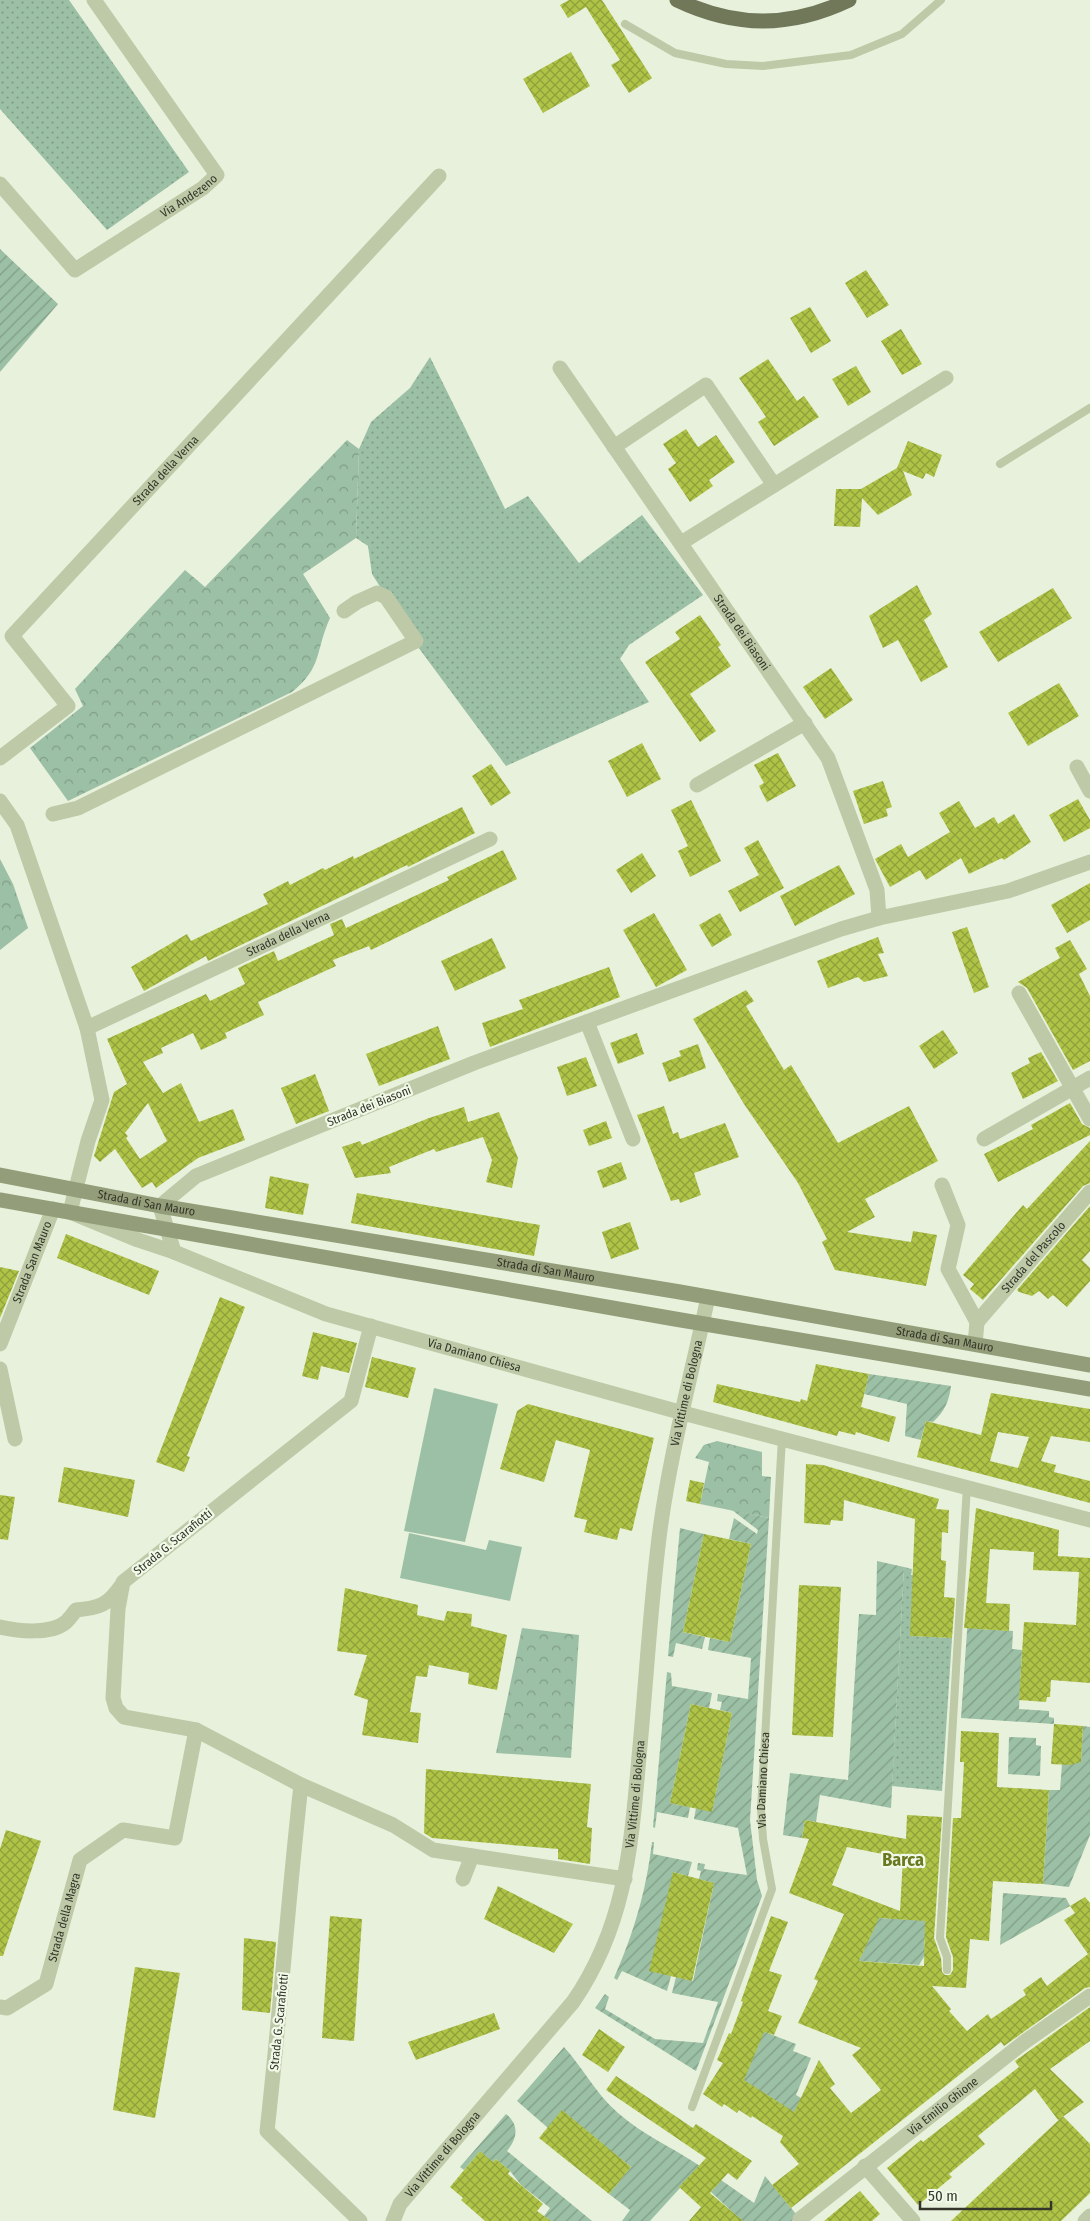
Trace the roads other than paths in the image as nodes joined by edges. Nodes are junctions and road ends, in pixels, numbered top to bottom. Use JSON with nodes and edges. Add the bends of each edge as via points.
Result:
{"nodes":[{"id":1,"x":94,"y":0,"type":"edge"},
{"id":2,"x":677,"y":0,"type":"edge"},
{"id":3,"x":849,"y":0,"type":"edge"},
{"id":4,"x":941,"y":0,"type":"edge"},
{"id":5,"x":625,"y":24,"type":"dead end"},
{"id":6,"x":439,"y":176,"type":"dead end"},
{"id":7,"x":0,"y":184,"type":"edge"},
{"id":8,"x":560,"y":368,"type":"dead end"},
{"id":9,"x":946,"y":378,"type":"dead end"},
{"id":10,"x":1090,"y":408,"type":"edge"},
{"id":11,"x":614,"y":447,"type":"junction"},
{"id":12,"x":1000,"y":464,"type":"dead end"},
{"id":13,"x":774,"y":485,"type":"junction"},
{"id":14,"x":681,"y":543,"type":"junction"},
{"id":15,"x":344,"y":611,"type":"dead end"},
{"id":16,"x":805,"y":723,"type":"junction"},
{"id":17,"x":0,"y":758,"type":"edge"},
{"id":18,"x":1077,"y":767,"type":"dead end"},
{"id":19,"x":697,"y":785,"type":"dead end"},
{"id":20,"x":1090,"y":791,"type":"edge"},
{"id":21,"x":0,"y":801,"type":"edge"},
{"id":22,"x":53,"y":814,"type":"dead end"},
{"id":23,"x":490,"y":838,"type":"dead end"},
{"id":24,"x":1090,"y":862,"type":"edge"},
{"id":25,"x":879,"y":918,"type":"junction"},
{"id":26,"x":1019,"y":993,"type":"dead end"},
{"id":27,"x":586,"y":1022,"type":"junction"},
{"id":28,"x":87,"y":1028,"type":"junction"},
{"id":29,"x":1090,"y":1078,"type":"edge"},
{"id":30,"x":1073,"y":1088,"type":"junction"},
{"id":31,"x":1090,"y":1118,"type":"edge"},
{"id":32,"x":633,"y":1139,"type":"dead end"},
{"id":33,"x":984,"y":1139,"type":"dead end"},
{"id":34,"x":0,"y":1175,"type":"edge"},
{"id":35,"x":942,"y":1185,"type":"dead end"},
{"id":36,"x":76,"y":1190,"type":"junction"},
{"id":37,"x":1090,"y":1192,"type":"edge"},
{"id":38,"x":0,"y":1200,"type":"edge"},
{"id":39,"x":160,"y":1206,"type":"junction"},
{"id":40,"x":53,"y":1209,"type":"junction"},
{"id":41,"x":70,"y":1212,"type":"junction"},
{"id":42,"x":168,"y":1229,"type":"junction"},
{"id":43,"x":174,"y":1252,"type":"junction"},
{"id":44,"x":708,"y":1297,"type":"junction"},
{"id":45,"x":977,"y":1322,"type":"junction"},
{"id":46,"x":703,"y":1323,"type":"junction"},
{"id":47,"x":371,"y":1326,"type":"junction"},
{"id":48,"x":0,"y":1344,"type":"edge"},
{"id":49,"x":975,"y":1344,"type":"junction"},
{"id":50,"x":1090,"y":1364,"type":"edge"},
{"id":51,"x":0,"y":1370,"type":"edge"},
{"id":52,"x":1090,"y":1389,"type":"edge"},
{"id":53,"x":683,"y":1413,"type":"junction"},
{"id":54,"x":782,"y":1438,"type":"junction"},
{"id":55,"x":15,"y":1439,"type":"dead end"},
{"id":56,"x":967,"y":1486,"type":"junction"},
{"id":57,"x":1090,"y":1520,"type":"edge"},
{"id":58,"x":123,"y":1582,"type":"junction"},
{"id":59,"x":0,"y":1627,"type":"edge"},
{"id":60,"x":196,"y":1730,"type":"junction"},
{"id":61,"x":301,"y":1785,"type":"junction"},
{"id":62,"x":472,"y":1856,"type":"junction"},
{"id":63,"x":463,"y":1879,"type":"dead end"},
{"id":64,"x":625,"y":1879,"type":"junction"},
{"id":65,"x":946,"y":1970,"type":"dead end"},
{"id":66,"x":1090,"y":1996,"type":"edge"},
{"id":67,"x":0,"y":2007,"type":"edge"},
{"id":68,"x":692,"y":2107,"type":"dead end"},
{"id":69,"x":865,"y":2166,"type":"junction"},
{"id":70,"x":1090,"y":2216,"type":"edge"},
{"id":71,"x":800,"y":2219,"type":"dead end"},
{"id":72,"x":360,"y":2221,"type":"edge"},
{"id":73,"x":393,"y":2221,"type":"edge"},
{"id":74,"x":913,"y":2221,"type":"edge"},
{"id":75,"x":1085,"y":2221,"type":"edge"}],
"edges":[{"from":1,"to":7,"type":"street","name":"Via Andezeno","via":[[217,175],[203,188],[75,270]]},
{"from":2,"to":3,"type":"main road","via":[[732,19],[764,21],[793,20],[824,12]]},
{"from":4,"to":5,"type":"lane","via":[[902,34],[852,55],[763,66],[726,64],[675,53]]},
{"from":6,"to":17,"type":"street","name":"Strada della Verna","via":[[12,636],[68,706]]},
{"from":8,"to":11,"type":"street","name":"Strada dei Biasoni"},
{"from":9,"to":13,"type":"street"},
{"from":10,"to":12,"type":"lane"},
{"from":11,"to":13,"type":"street","via":[[706,385]]},
{"from":11,"to":14,"type":"street","name":"Strada dei Biasoni"},
{"from":13,"to":14,"type":"street"},
{"from":14,"to":16,"type":"street","name":"Strada dei Biasoni"},
{"from":15,"to":22,"type":"street","via":[[377,592],[386,597],[416,641],[78,808]]},
{"from":16,"to":19,"type":"street"},
{"from":16,"to":25,"type":"street","name":"Strada dei Biasoni","via":[[828,758],[878,890]]},
{"from":18,"to":20,"type":"street"},
{"from":21,"to":28,"type":"street","via":[[17,825]]},
{"from":23,"to":28,"type":"street","name":"Strada della Verna"},
{"from":24,"to":25,"type":"street","name":"Strada dei Biasoni","via":[[1008,891]]},
{"from":25,"to":27,"type":"street","name":"Strada dei Biasoni"},
{"from":26,"to":30,"type":"street"},
{"from":27,"to":32,"type":"street"},
{"from":27,"to":39,"type":"street","name":"Strada dei Biasoni","via":[[474,1063],[196,1176]]},
{"from":28,"to":36,"type":"street","via":[[102,1100]]},
{"from":29,"to":30,"type":"street"},
{"from":30,"to":31,"type":"street"},
{"from":30,"to":33,"type":"street"},
{"from":34,"to":36,"type":"main road","name":"Strada di San Mauro"},
{"from":35,"to":45,"type":"street","via":[[958,1225],[948,1269]]},
{"from":36,"to":39,"type":"main road","name":"Strada di San Mauro"},
{"from":36,"to":41,"type":"street"},
{"from":37,"to":45,"type":"street","name":"Strada del Pascolo"},
{"from":38,"to":40,"type":"main road","name":"Strada di San Mauro"},
{"from":39,"to":42,"type":"street"},
{"from":39,"to":44,"type":"main road","name":"Strada di San Mauro"},
{"from":40,"to":41,"type":"main road","name":"Strada di San Mauro"},
{"from":40,"to":48,"type":"street","name":"Strada San Mauro"},
{"from":41,"to":42,"type":"main road","name":"Strada di San Mauro"},
{"from":41,"to":43,"type":"street","name":"Via Damiano Chiesa"},
{"from":42,"to":43,"type":"street"},
{"from":42,"to":46,"type":"main road","name":"Strada di San Mauro"},
{"from":43,"to":47,"type":"street","name":"Via Damiano Chiesa","via":[[326,1314]]},
{"from":44,"to":46,"type":"street","name":"Via Vittime di Bologna"},
{"from":44,"to":49,"type":"main road","name":"Strada di San Mauro"},
{"from":45,"to":49,"type":"street"},
{"from":46,"to":52,"type":"main road","name":"Strada di San Mauro"},
{"from":46,"to":53,"type":"street","name":"Via Vittime di Bologna"},
{"from":47,"to":53,"type":"street","name":"Via Damiano Chiesa"},
{"from":47,"to":58,"type":"street","name":"Strada G. Scarafiotti","via":[[351,1402]]},
{"from":49,"to":50,"type":"main road","name":"Strada di San Mauro"},
{"from":51,"to":55,"type":"street"},
{"from":53,"to":54,"type":"street","name":"Via Damiano Chiesa"},
{"from":53,"to":64,"type":"street","name":"Via Vittime di Bologna","via":[[659,1538]]},
{"from":54,"to":56,"type":"street","name":"Via Damiano Chiesa"},
{"from":54,"to":68,"type":"lane","name":"Via Damiano Chiesa","via":[[761,1809],[772,1888]]},
{"from":56,"to":57,"type":"street","name":"Via Damiano Chiesa"},
{"from":56,"to":65,"type":"lane","via":[[940,1938],[948,1957]]},
{"from":58,"to":59,"type":"street","via":[[110,1602],[76,1610],[64,1624],[44,1630],[20,1631]]},
{"from":58,"to":60,"type":"street","name":"Strada G. Scarafiotti","via":[[118,1609],[113,1698],[116,1708],[124,1717]]},
{"from":60,"to":61,"type":"street","name":"Strada G. Scarafiotti"},
{"from":60,"to":67,"type":"street","name":"Strada della Magra","via":[[175,1838],[123,1830],[80,1860],[46,1984],[6,2008]]},
{"from":61,"to":62,"type":"street","name":"Strada G. Scarafiotti","via":[[393,1826],[432,1850]]},
{"from":61,"to":72,"type":"street","name":"Strada G. Scarafiotti","via":[[267,2131]]},
{"from":62,"to":63,"type":"street"},
{"from":62,"to":64,"type":"street","name":"Strada G. Scarafiotti"},
{"from":64,"to":73,"type":"street","name":"Via Vittime di Bologna","via":[[612,1926],[586,1982],[564,2013],[400,2204]]},
{"from":66,"to":69,"type":"street","name":"Via Emilio Ghione","via":[[1023,2043]]},
{"from":69,"to":71,"type":"street","name":"Via Emilio Ghione"},
{"from":69,"to":74,"type":"street"},
{"from":70,"to":75,"type":"street"}]}
